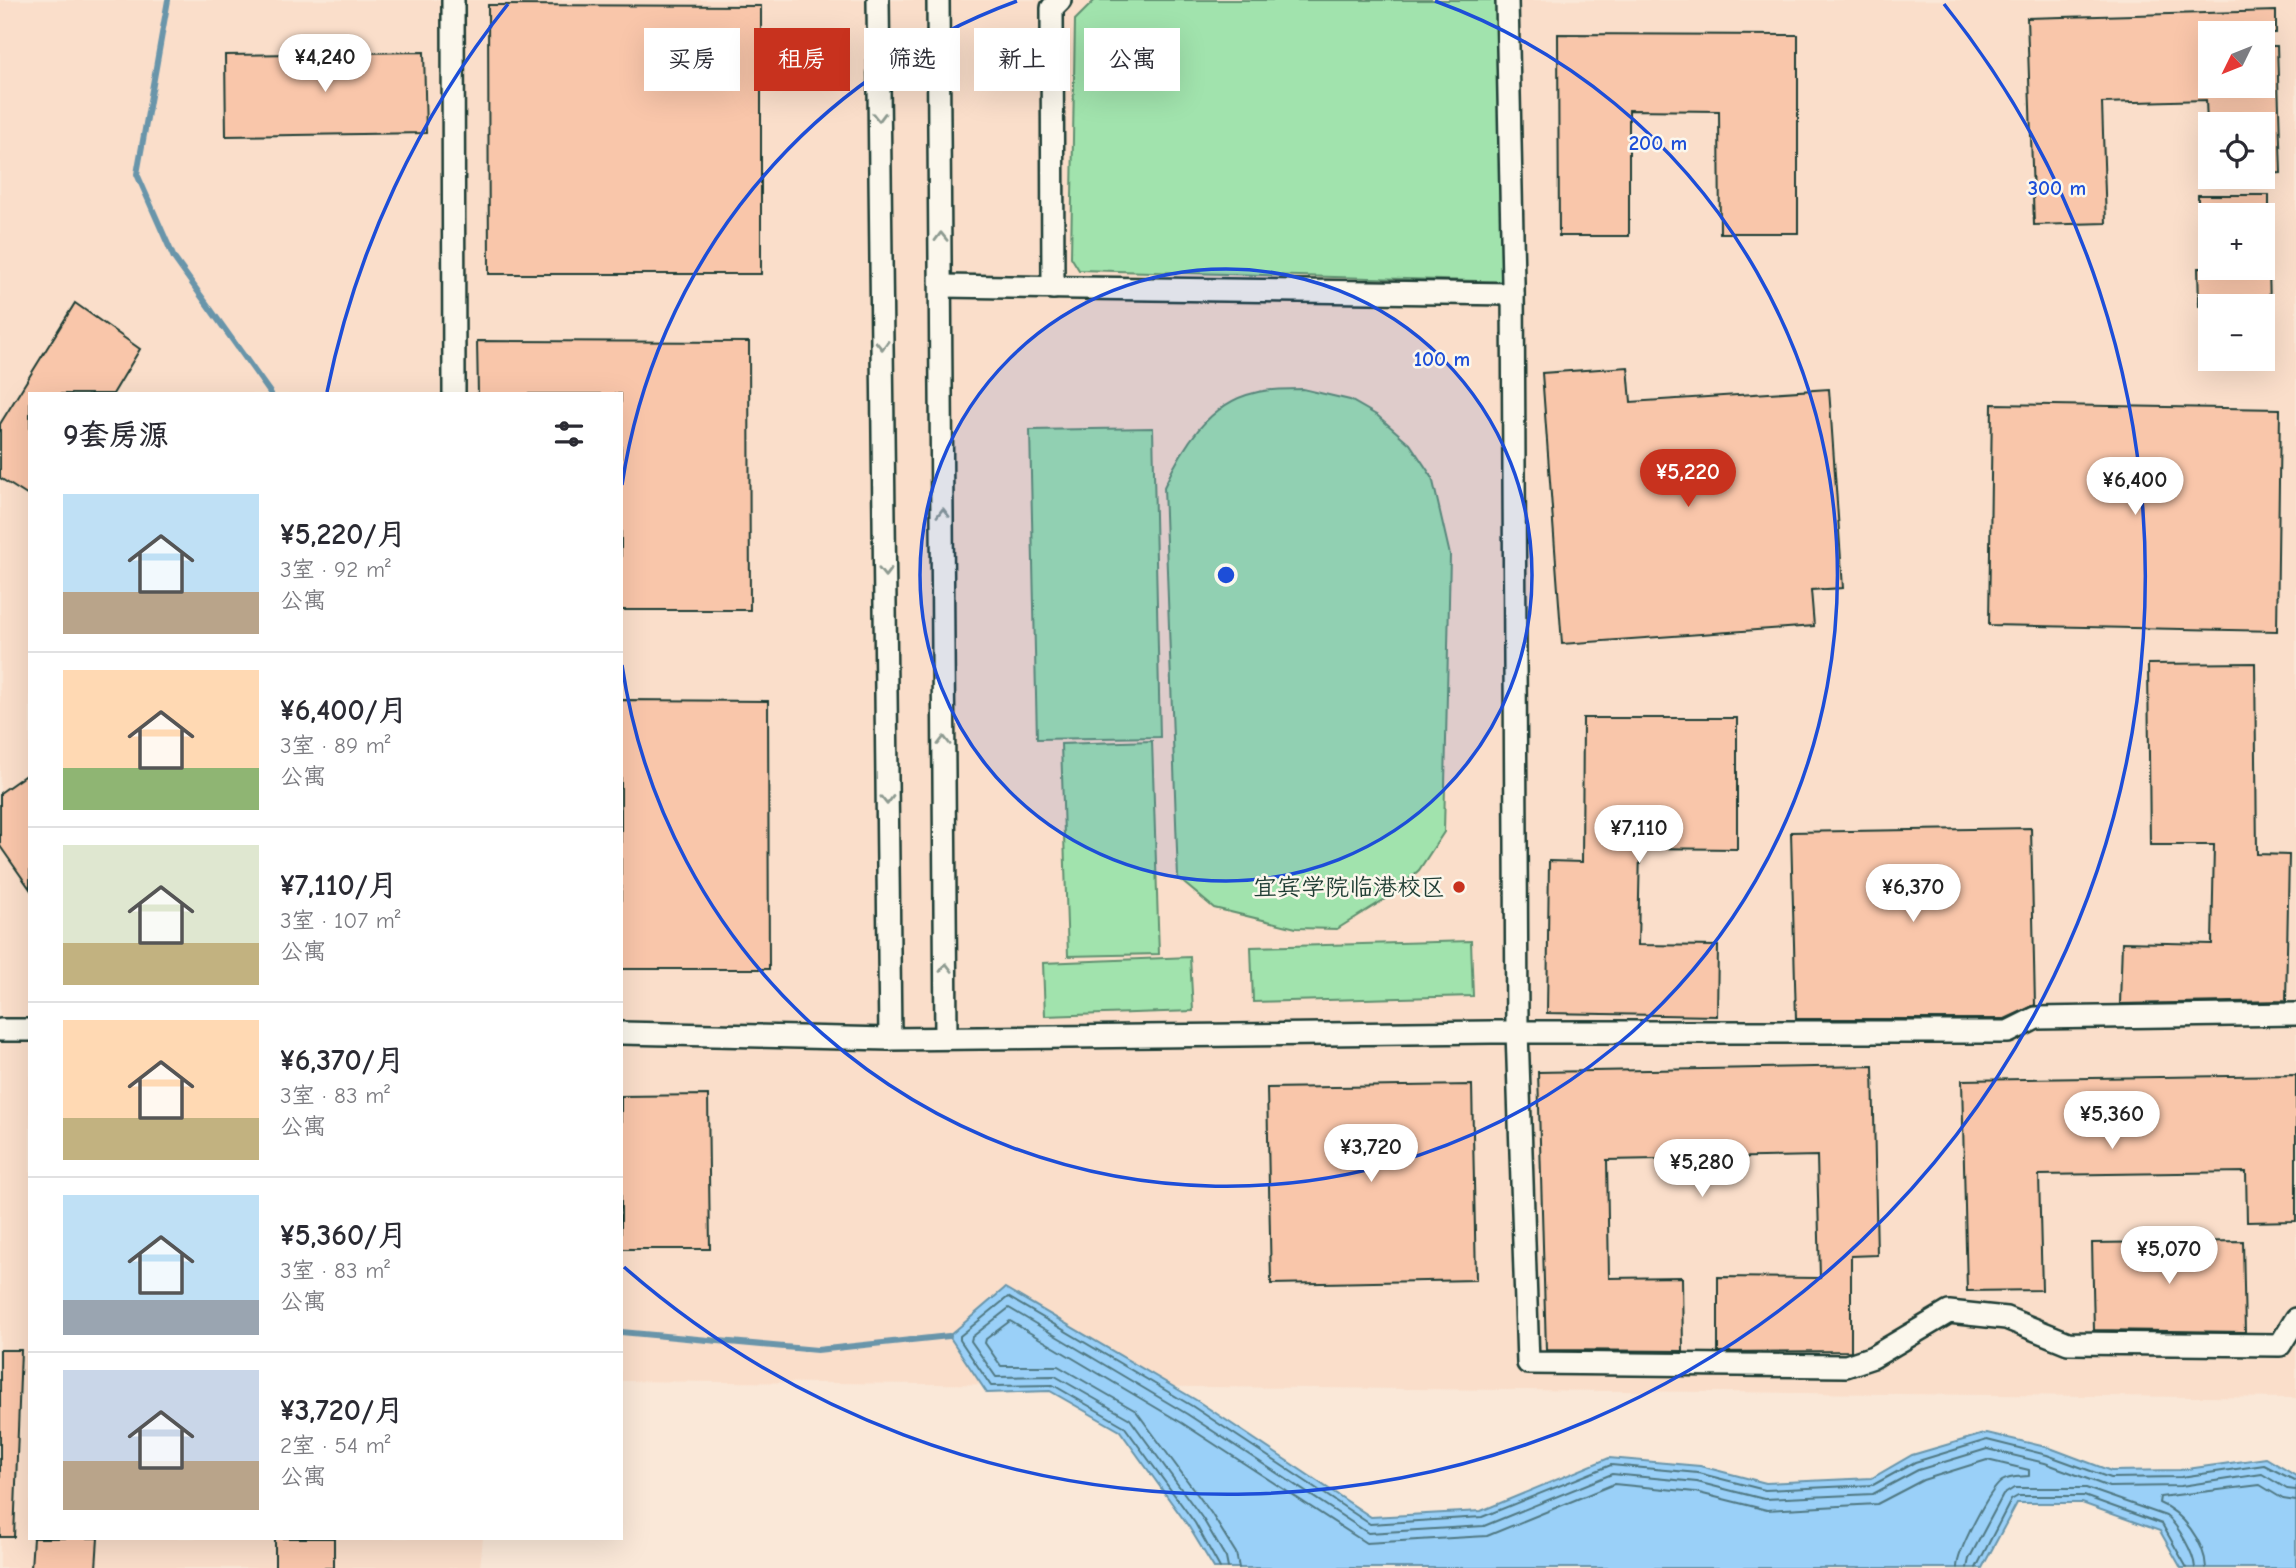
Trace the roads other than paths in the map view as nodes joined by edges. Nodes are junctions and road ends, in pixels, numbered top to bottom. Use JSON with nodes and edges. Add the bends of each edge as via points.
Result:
{"nodes":[{"id":1,"x":453,"y":0,"type":"edge"},
{"id":2,"x":878,"y":0,"type":"edge"},
{"id":3,"x":938,"y":0,"type":"edge"},
{"id":4,"x":1060,"y":0,"type":"edge"},
{"id":5,"x":1507,"y":0,"type":"edge"},
{"id":6,"x":942,"y":286,"type":"junction"},
{"id":7,"x":1053,"y":288,"type":"junction"},
{"id":8,"x":1513,"y":294,"type":"junction"},
{"id":9,"x":454,"y":392,"type":"edge"},
{"id":10,"x":2296,"y":1014,"type":"edge"},
{"id":11,"x":0,"y":1030,"type":"edge"},
{"id":12,"x":28,"y":1030,"type":"edge"},
{"id":13,"x":1517,"y":1031,"type":"junction"},
{"id":14,"x":623,"y":1033,"type":"edge"},
{"id":15,"x":946,"y":1036,"type":"junction"},
{"id":16,"x":890,"y":1039,"type":"junction"},
{"id":17,"x":2296,"y":1319,"type":"edge"}],
"edges":[{"from":1,"to":9,"type":"street"},
{"from":2,"to":16,"type":"street","one_way":true},
{"from":6,"to":3,"type":"street","one_way":true},
{"from":4,"to":7,"type":"street","via":[[1052,8]]},
{"from":5,"to":8,"type":"street"},
{"from":6,"to":7,"type":"street"},
{"from":15,"to":6,"type":"street","one_way":true},
{"from":7,"to":8,"type":"street"},
{"from":8,"to":13,"type":"street"},
{"from":10,"to":13,"type":"street","via":[[2036,1018],[2008,1032]]},
{"from":11,"to":12,"type":"street"},
{"from":13,"to":15,"type":"street"},
{"from":13,"to":17,"type":"street","via":[[1528,1363],[1846,1366],[1873,1357],[1949,1312],[2006,1318],[2068,1343],[2280,1345]]},
{"from":14,"to":16,"type":"street"},
{"from":15,"to":16,"type":"street"}]}
